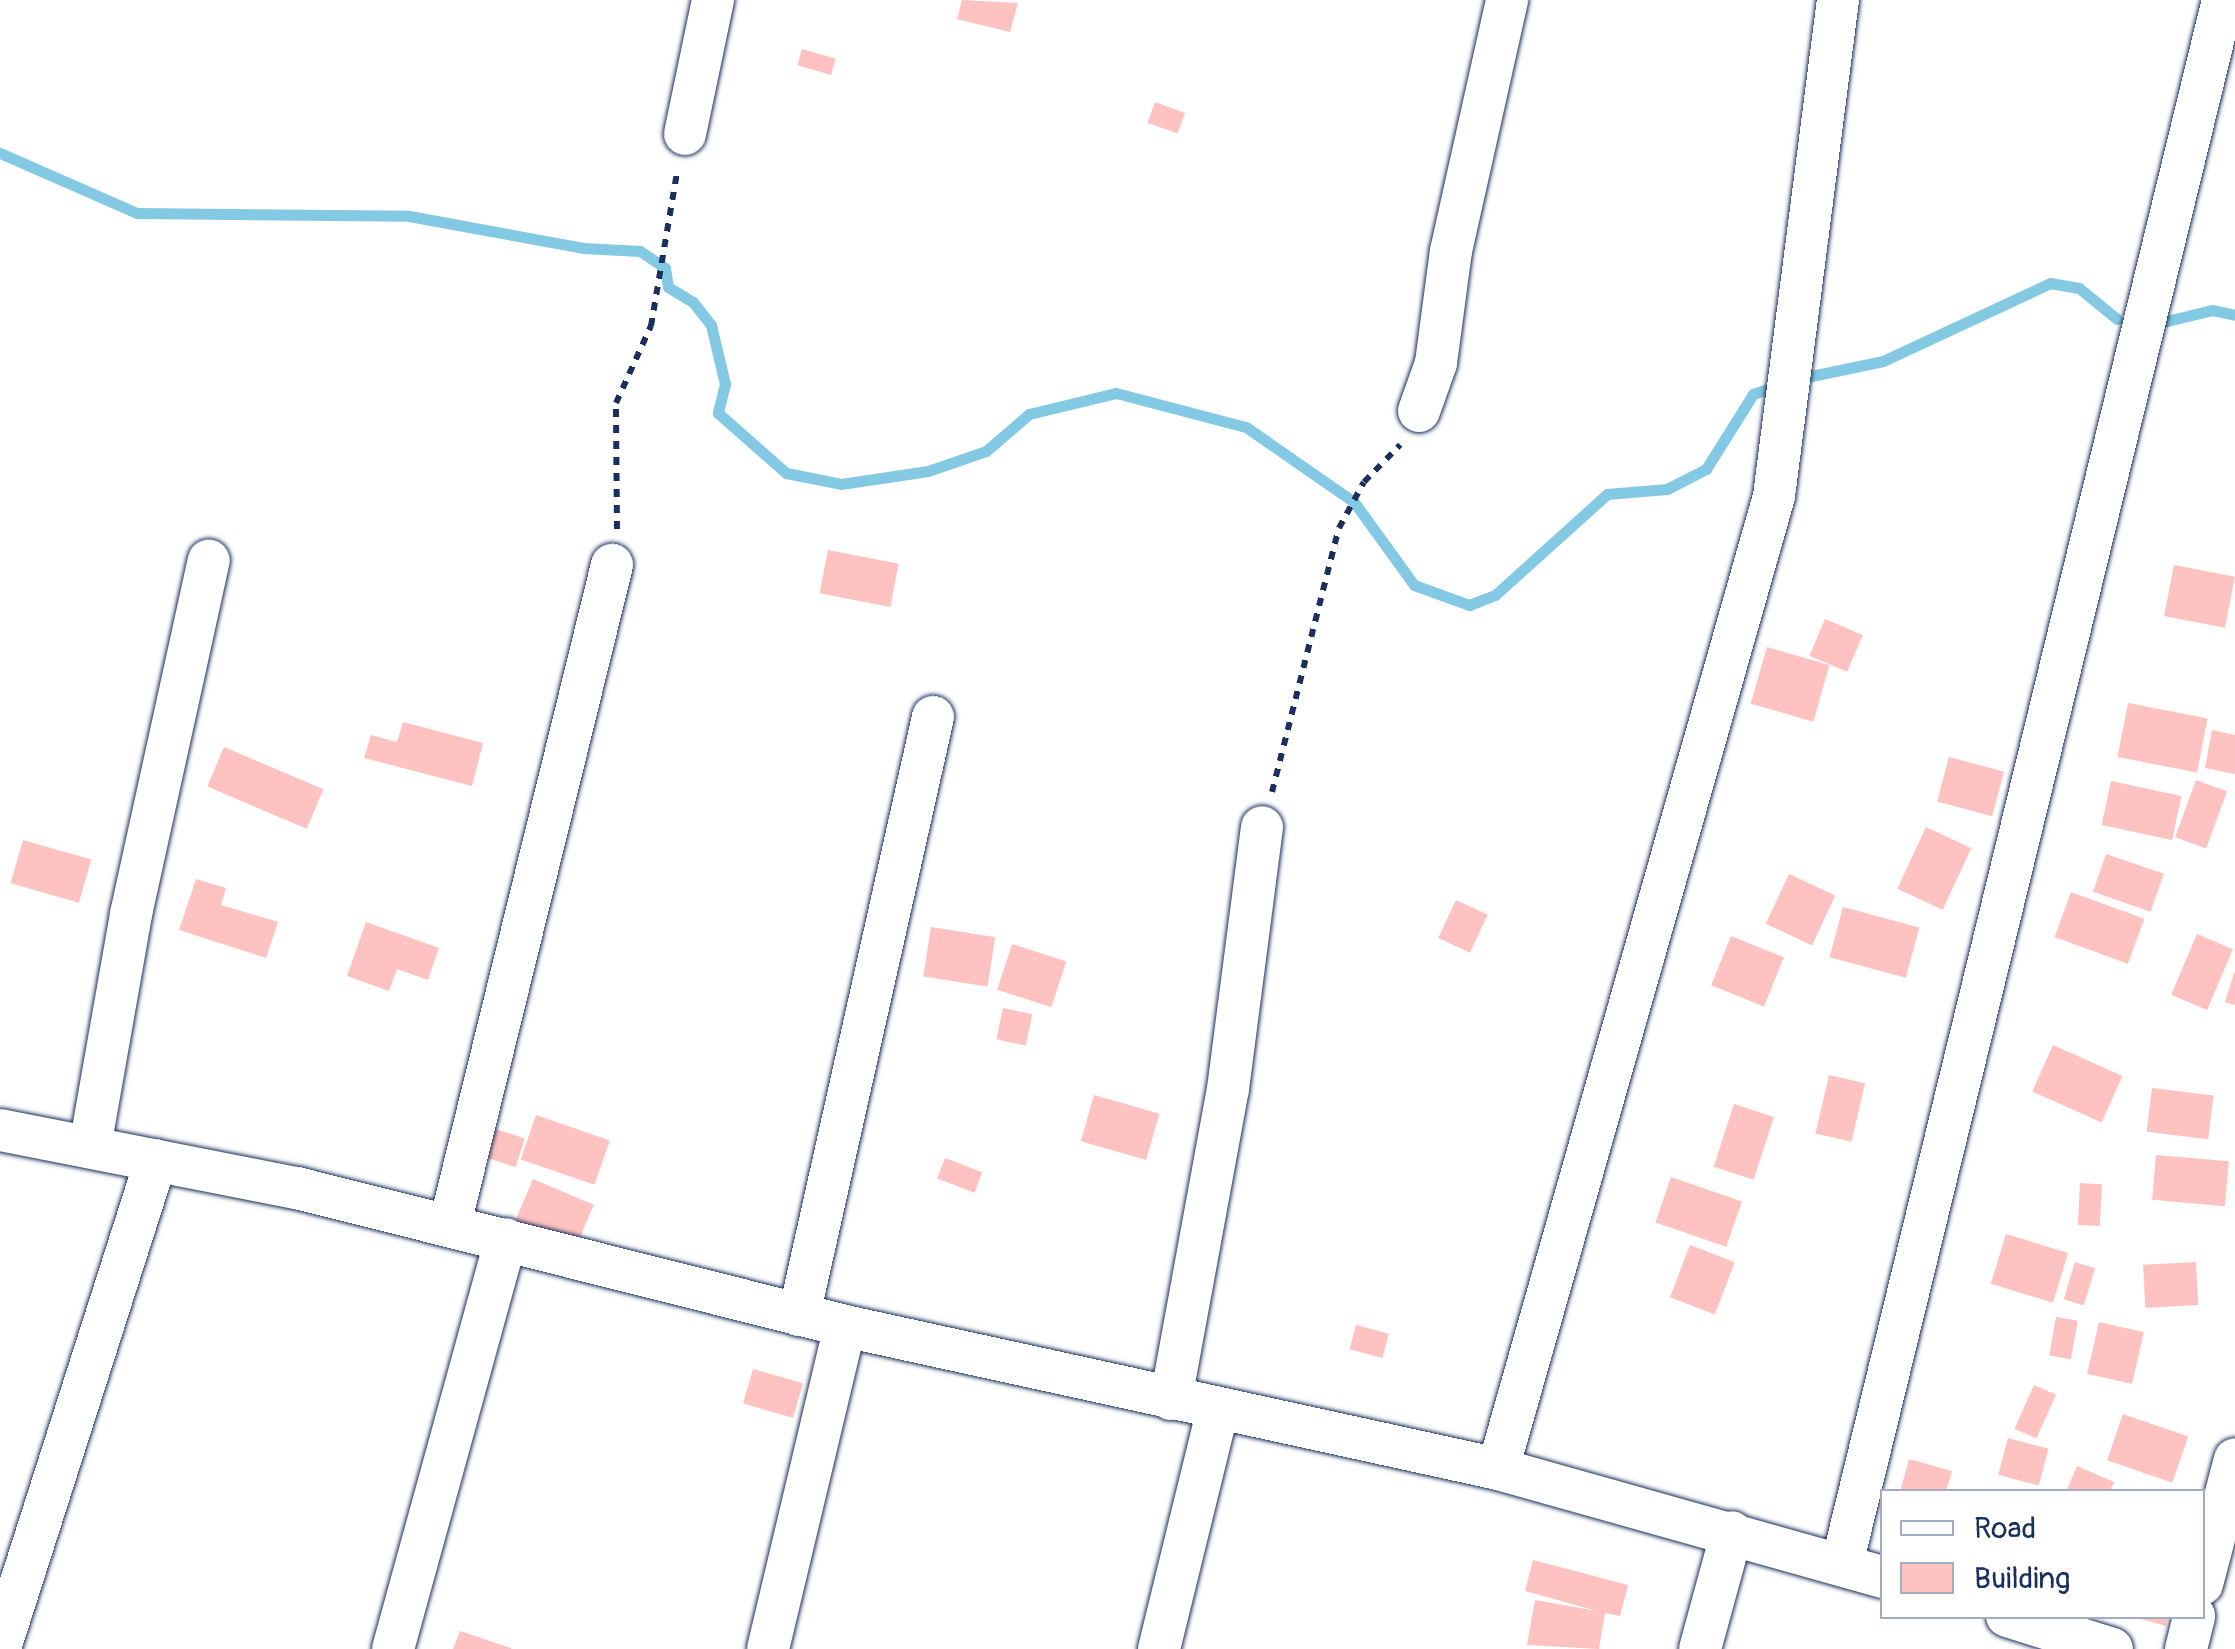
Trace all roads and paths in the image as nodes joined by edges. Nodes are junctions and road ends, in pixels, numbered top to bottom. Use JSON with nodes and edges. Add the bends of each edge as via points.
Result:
{"nodes":[{"id":1,"x":714,"y":0,"type":"edge"},
{"id":2,"x":1507,"y":0,"type":"edge"},
{"id":3,"x":1838,"y":0,"type":"edge"},
{"id":4,"x":2223,"y":0,"type":"edge"},
{"id":5,"x":684,"y":134,"type":"joint"},
{"id":6,"x":1419,"y":410,"type":"joint"},
{"id":7,"x":210,"y":560,"type":"dead end"},
{"id":8,"x":612,"y":565,"type":"joint"},
{"id":9,"x":933,"y":717,"type":"dead end"},
{"id":10,"x":1262,"y":827,"type":"joint"},
{"id":11,"x":0,"y":1130,"type":"edge"},
{"id":12,"x":90,"y":1147,"type":"junction"},
{"id":13,"x":156,"y":1160,"type":"junction"},
{"id":14,"x":450,"y":1224,"type":"junction"},
{"id":15,"x":506,"y":1239,"type":"junction"},
{"id":16,"x":799,"y":1314,"type":"junction"},
{"id":17,"x":846,"y":1326,"type":"junction"},
{"id":18,"x":1171,"y":1399,"type":"junction"},
{"id":19,"x":1218,"y":1409,"type":"junction"},
{"id":20,"x":2235,"y":1459,"type":"edge"},
{"id":21,"x":1498,"y":1469,"type":"junction"},
{"id":22,"x":1732,"y":1532,"type":"junction"},
{"id":23,"x":1842,"y":1564,"type":"junction"},
{"id":24,"x":2205,"y":1573,"type":"edge"},
{"id":25,"x":1880,"y":1576,"type":"edge"},
{"id":26,"x":2016,"y":1619,"type":"edge"},
{"id":27,"x":2193,"y":1619,"type":"edge"},
{"id":28,"x":0,"y":1648,"type":"edge"},
{"id":29,"x":2106,"y":1648,"type":"edge"},
{"id":30,"x":393,"y":1649,"type":"edge"},
{"id":31,"x":768,"y":1649,"type":"edge"},
{"id":32,"x":1159,"y":1649,"type":"edge"},
{"id":33,"x":1700,"y":1649,"type":"edge"},
{"id":34,"x":2186,"y":1649,"type":"edge"}],
"edges":[{"from":1,"to":5,"type":"street"},
{"from":2,"to":6,"type":"street","via":[[1450,251],[1436,362]]},
{"from":3,"to":21,"type":"street","via":[[1774,496]]},
{"from":4,"to":23,"type":"street","via":[[2084,592]]},
{"from":5,"to":8,"type":"path","via":[[652,326],[616,403],[619,496]]},
{"from":6,"to":10,"type":"path","via":[[1390,459],[1364,482],[1339,528]]},
{"from":7,"to":12,"type":"street","via":[[131,914]]},
{"from":8,"to":14,"type":"street"},
{"from":9,"to":16,"type":"street"},
{"from":10,"to":18,"type":"street","via":[[1228,1088]]},
{"from":11,"to":12,"type":"street"},
{"from":12,"to":13,"type":"street"},
{"from":13,"to":14,"type":"street"},
{"from":13,"to":28,"type":"street"},
{"from":14,"to":15,"type":"street"},
{"from":15,"to":16,"type":"street"},
{"from":15,"to":30,"type":"street"},
{"from":16,"to":17,"type":"street"},
{"from":17,"to":18,"type":"street"},
{"from":17,"to":31,"type":"street"},
{"from":18,"to":19,"type":"street"},
{"from":19,"to":21,"type":"street"},
{"from":19,"to":32,"type":"street"},
{"from":20,"to":24,"type":"street"},
{"from":21,"to":22,"type":"street"},
{"from":22,"to":23,"type":"street"},
{"from":22,"to":33,"type":"street"},
{"from":23,"to":25,"type":"street"},
{"from":26,"to":29,"type":"street"},
{"from":27,"to":34,"type":"street"}]}
